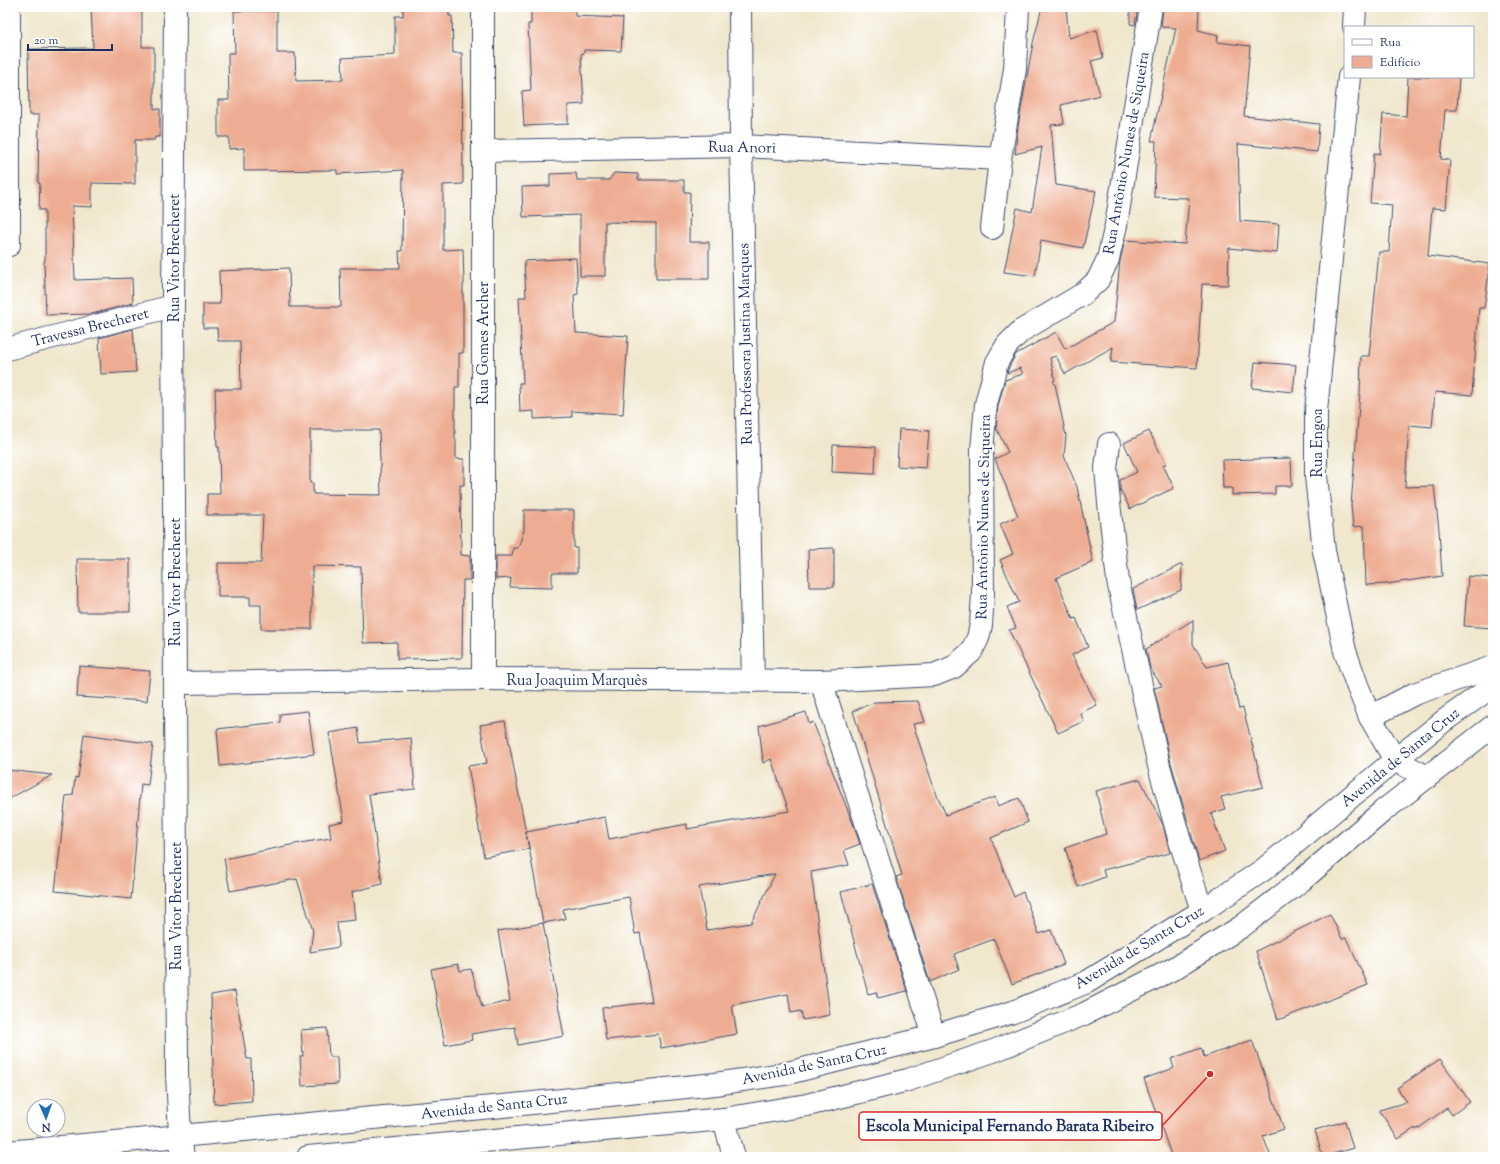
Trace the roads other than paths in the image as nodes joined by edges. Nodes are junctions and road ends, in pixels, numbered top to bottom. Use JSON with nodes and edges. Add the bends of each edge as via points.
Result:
{"nodes":[{"id":1,"x":9,"y":7,"type":"edge"},
{"id":2,"x":175,"y":7,"type":"edge"},
{"id":3,"x":483,"y":7,"type":"edge"},
{"id":4,"x":740,"y":7,"type":"edge"},
{"id":5,"x":1018,"y":7,"type":"edge"},
{"id":6,"x":1151,"y":7,"type":"edge"},
{"id":7,"x":1356,"y":7,"type":"edge"},
{"id":8,"x":1354,"y":26,"type":"edge"},
{"id":9,"x":1349,"y":78,"type":"edge"},
{"id":10,"x":741,"y":146,"type":"junction"},
{"id":11,"x":484,"y":151,"type":"junction"},
{"id":12,"x":1000,"y":159,"type":"junction"},
{"id":13,"x":992,"y":228,"type":"dead end"},
{"id":14,"x":9,"y":245,"type":"dead end"},
{"id":15,"x":173,"y":306,"type":"junction"},
{"id":16,"x":7,"y":348,"type":"edge"},
{"id":17,"x":1109,"y":444,"type":"dead end"},
{"id":18,"x":971,"y":652,"type":"joint"},
{"id":19,"x":1493,"y":667,"type":"edge"},
{"id":20,"x":482,"y":679,"type":"junction"},
{"id":21,"x":753,"y":681,"type":"junction"},
{"id":22,"x":821,"y":681,"type":"junction"},
{"id":23,"x":176,"y":683,"type":"junction"},
{"id":24,"x":1493,"y":686,"type":"edge"},
{"id":25,"x":1370,"y":716,"type":"junction"},
{"id":26,"x":1493,"y":726,"type":"edge"},
{"id":27,"x":1395,"y":760,"type":"junction"},
{"id":28,"x":1427,"y":777,"type":"junction"},
{"id":29,"x":1202,"y":911,"type":"junction"},
{"id":30,"x":934,"y":1036,"type":"junction"},
{"id":31,"x":724,"y":1119,"type":"junction"},
{"id":32,"x":180,"y":1135,"type":"junction"},
{"id":33,"x":7,"y":1152,"type":"edge"},
{"id":34,"x":183,"y":1157,"type":"edge"},
{"id":35,"x":308,"y":1157,"type":"edge"},
{"id":36,"x":734,"y":1157,"type":"edge"}],
"edges":[{"from":1,"to":14,"type":"street"},
{"from":2,"to":15,"type":"street","name":"Rua Vitor Brecheret"},
{"from":3,"to":11,"type":"street","name":"Rua Gomes Archer"},
{"from":4,"to":10,"type":"street","name":"Rua Professora Justina Marques"},
{"from":5,"to":12,"type":"street","via":[[1015,69]]},
{"from":6,"to":18,"type":"street","name":"Rua Antônio Nunes de Siqueira","via":[[1116,225],[1108,259],[1098,280],[1083,294],[1022,331],[1007,344],[997,362],[986,404],[982,450],[981,625]]},
{"from":7,"to":8,"type":"street"},
{"from":9,"to":25,"type":"street","name":"Rua Engoa","via":[[1316,411],[1316,476],[1324,551],[1345,651]]},
{"from":10,"to":11,"type":"street","name":"Rua Anori"},
{"from":10,"to":12,"type":"street","name":"Rua Anori"},
{"from":10,"to":21,"type":"street","name":"Rua Professora Justina Marques"},
{"from":11,"to":20,"type":"street","name":"Rua Gomes Archer"},
{"from":12,"to":13,"type":"street"},
{"from":15,"to":16,"type":"street","name":"Travessa Brecheret"},
{"from":15,"to":23,"type":"street","name":"Rua Vitor Brecheret"},
{"from":17,"to":29,"type":"street","via":[[1106,468],[1118,581],[1159,766]]},
{"from":18,"to":22,"type":"street","name":"Rua Joaquim Marquês","via":[[954,667],[934,675]]},
{"from":19,"to":25,"type":"street","via":[[1414,694]]},
{"from":20,"to":21,"type":"street","name":"Rua Joaquim Marquês"},
{"from":20,"to":23,"type":"street","name":"Rua Joaquim Marquês"},
{"from":21,"to":22,"type":"street","name":"Rua Joaquim Marquês"},
{"from":22,"to":30,"type":"street"},
{"from":23,"to":32,"type":"street","name":"Rua Vitor Brecheret","via":[[177,1074]]},
{"from":24,"to":27,"type":"street","name":"Avenida de Santa Cruz"},
{"from":25,"to":27,"type":"street","name":"Rua Engoa"},
{"from":26,"to":28,"type":"street","name":"Avenida de Santa Cruz"},
{"from":27,"to":28,"type":"street"},
{"from":27,"to":29,"type":"street","name":"Avenida de Santa Cruz","via":[[1263,870]]},
{"from":28,"to":31,"type":"street","name":"Avenida de Santa Cruz","via":[[1241,927],[1173,969],[1084,1014],[996,1050],[908,1080],[807,1105]]},
{"from":29,"to":30,"type":"street","name":"Avenida de Santa Cruz","via":[[1087,982],[1013,1012]]},
{"from":30,"to":32,"type":"street","name":"Avenida de Santa Cruz","via":[[784,1074],[715,1084]]},
{"from":31,"to":35,"type":"street","name":"Avenida de Santa Cruz"},
{"from":31,"to":36,"type":"street"},
{"from":32,"to":33,"type":"street","name":"Avenida de Santa Cruz"},
{"from":32,"to":34,"type":"street","name":"Rua Vitor Brecheret"}]}
